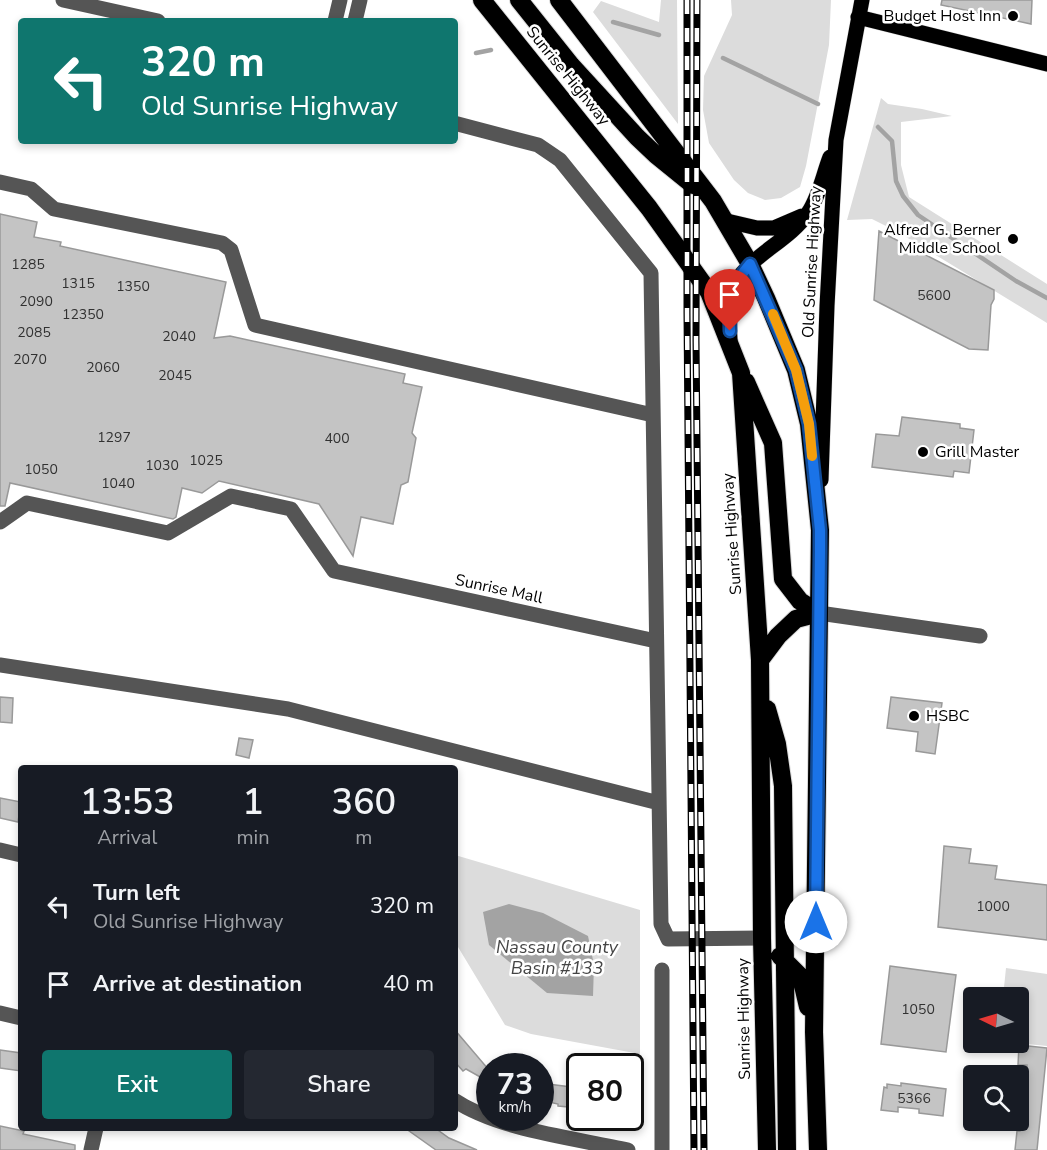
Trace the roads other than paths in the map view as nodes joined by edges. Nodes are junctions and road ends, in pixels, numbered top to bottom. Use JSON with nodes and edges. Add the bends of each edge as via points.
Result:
{"nodes":[{"id":1,"x":63,"y":0,"type":"edge"},
{"id":2,"x":340,"y":0,"type":"edge"},
{"id":3,"x":360,"y":0,"type":"edge"},
{"id":4,"x":482,"y":0,"type":"edge"},
{"id":5,"x":519,"y":0,"type":"edge"},
{"id":6,"x":560,"y":0,"type":"edge"},
{"id":7,"x":862,"y":0,"type":"edge"},
{"id":8,"x":858,"y":16,"type":"junction"},
{"id":9,"x":144,"y":18,"type":"edge"},
{"id":10,"x":336,"y":18,"type":"edge"},
{"id":11,"x":357,"y":18,"type":"edge"},
{"id":12,"x":1047,"y":64,"type":"edge"},
{"id":13,"x":458,"y":124,"type":"edge"},
{"id":14,"x":836,"y":140,"type":"junction"},
{"id":15,"x":0,"y":182,"type":"edge"},
{"id":16,"x":713,"y":201,"type":"junction"},
{"id":17,"x":808,"y":213,"type":"junction"},
{"id":18,"x":727,"y":221,"type":"junction"},
{"id":19,"x":750,"y":264,"type":"junction"},
{"id":20,"x":730,"y":346,"type":"junction"},
{"id":21,"x":741,"y":373,"type":"junction"},
{"id":22,"x":653,"y":415,"type":"junction"},
{"id":23,"x":0,"y":522,"type":"edge"},
{"id":24,"x":820,"y":530,"type":"junction"},
{"id":25,"x":819,"y":613,"type":"junction"},
{"id":26,"x":981,"y":636,"type":"dead end"},
{"id":27,"x":656,"y":641,"type":"junction"},
{"id":28,"x":760,"y":660,"type":"junction"},
{"id":29,"x":0,"y":665,"type":"edge"},
{"id":30,"x":760,"y":688,"type":"junction"},
{"id":31,"x":659,"y":803,"type":"junction"},
{"id":32,"x":0,"y":850,"type":"edge"},
{"id":33,"x":18,"y":854,"type":"edge"},
{"id":34,"x":762,"y":938,"type":"junction"},
{"id":35,"x":784,"y":960,"type":"junction"},
{"id":36,"x":662,"y":970,"type":"dead end"},
{"id":37,"x":0,"y":1013,"type":"edge"},
{"id":38,"x":18,"y":1017,"type":"edge"},
{"id":39,"x":814,"y":1032,"type":"junction"},
{"id":40,"x":458,"y":1103,"type":"edge"},
{"id":41,"x":95,"y":1131,"type":"edge"},
{"id":42,"x":92,"y":1150,"type":"edge"},
{"id":43,"x":628,"y":1150,"type":"edge"},
{"id":44,"x":662,"y":1150,"type":"edge"},
{"id":45,"x":767,"y":1150,"type":"edge"},
{"id":46,"x":787,"y":1150,"type":"edge"},
{"id":47,"x":818,"y":1150,"type":"edge"}],
"edges":[{"from":1,"to":9,"type":"street"},
{"from":2,"to":10,"type":"street"},
{"from":3,"to":11,"type":"street"},
{"from":4,"to":20,"type":"highway","name":"Sunrise Highway","via":[[649,208],[709,292]]},
{"from":5,"to":16,"type":"highway","via":[[637,137]]},
{"from":6,"to":16,"type":"highway"},
{"from":7,"to":8,"type":"main road","name":"Old Sunrise Highway"},
{"from":8,"to":12,"type":"main road"},
{"from":8,"to":14,"type":"main road","name":"Old Sunrise Highway"},
{"from":13,"to":22,"type":"street","via":[[538,145],[560,160],[651,273]]},
{"from":14,"to":17,"type":"main road","name":"Old Sunrise Highway"},
{"from":14,"to":24,"type":"main road","name":"Old Sunrise Highway"},
{"from":15,"to":22,"type":"street","via":[[32,189],[54,209],[222,243],[231,250],[255,325]]},
{"from":16,"to":18,"type":"highway"},
{"from":17,"to":18,"type":"main road","via":[[774,228]]},
{"from":17,"to":19,"type":"main road","name":"Old Sunrise Highway","via":[[784,239]]},
{"from":18,"to":19,"type":"highway"},
{"from":19,"to":20,"type":"main road","name":"Old Sunrise Highway","via":[[738,277],[732,293]]},
{"from":19,"to":24,"type":"highway","via":[[796,370],[809,424]]},
{"from":20,"to":21,"type":"highway","name":"Sunrise Highway"},
{"from":21,"to":25,"type":"highway","via":[[773,443],[783,579],[800,601]]},
{"from":21,"to":28,"type":"highway","name":"Sunrise Highway"},
{"from":22,"to":27,"type":"street"},
{"from":23,"to":27,"type":"street","name":"Sunrise Mall","via":[[27,503],[168,533],[231,496],[291,509],[334,571]]},
{"from":24,"to":25,"type":"highway"},
{"from":25,"to":26,"type":"street"},
{"from":25,"to":28,"type":"highway","via":[[796,619]]},
{"from":25,"to":39,"type":"highway"},
{"from":27,"to":31,"type":"street"},
{"from":28,"to":30,"type":"highway","name":"Sunrise Highway"},
{"from":29,"to":31,"type":"street","via":[[288,709]]},
{"from":30,"to":34,"type":"highway","name":"Sunrise Highway"},
{"from":30,"to":35,"type":"highway","via":[[777,744],[783,786]]},
{"from":31,"to":34,"type":"street","via":[[661,924],[668,939]]},
{"from":32,"to":33,"type":"street"},
{"from":34,"to":35,"type":"highway"},
{"from":34,"to":45,"type":"highway","name":"Sunrise Highway"},
{"from":35,"to":39,"type":"highway","via":[[801,977]]},
{"from":35,"to":46,"type":"highway"},
{"from":36,"to":44,"type":"street"},
{"from":37,"to":38,"type":"street"},
{"from":39,"to":47,"type":"highway"},
{"from":40,"to":43,"type":"street","via":[[506,1124]]},
{"from":41,"to":42,"type":"street"}]}
